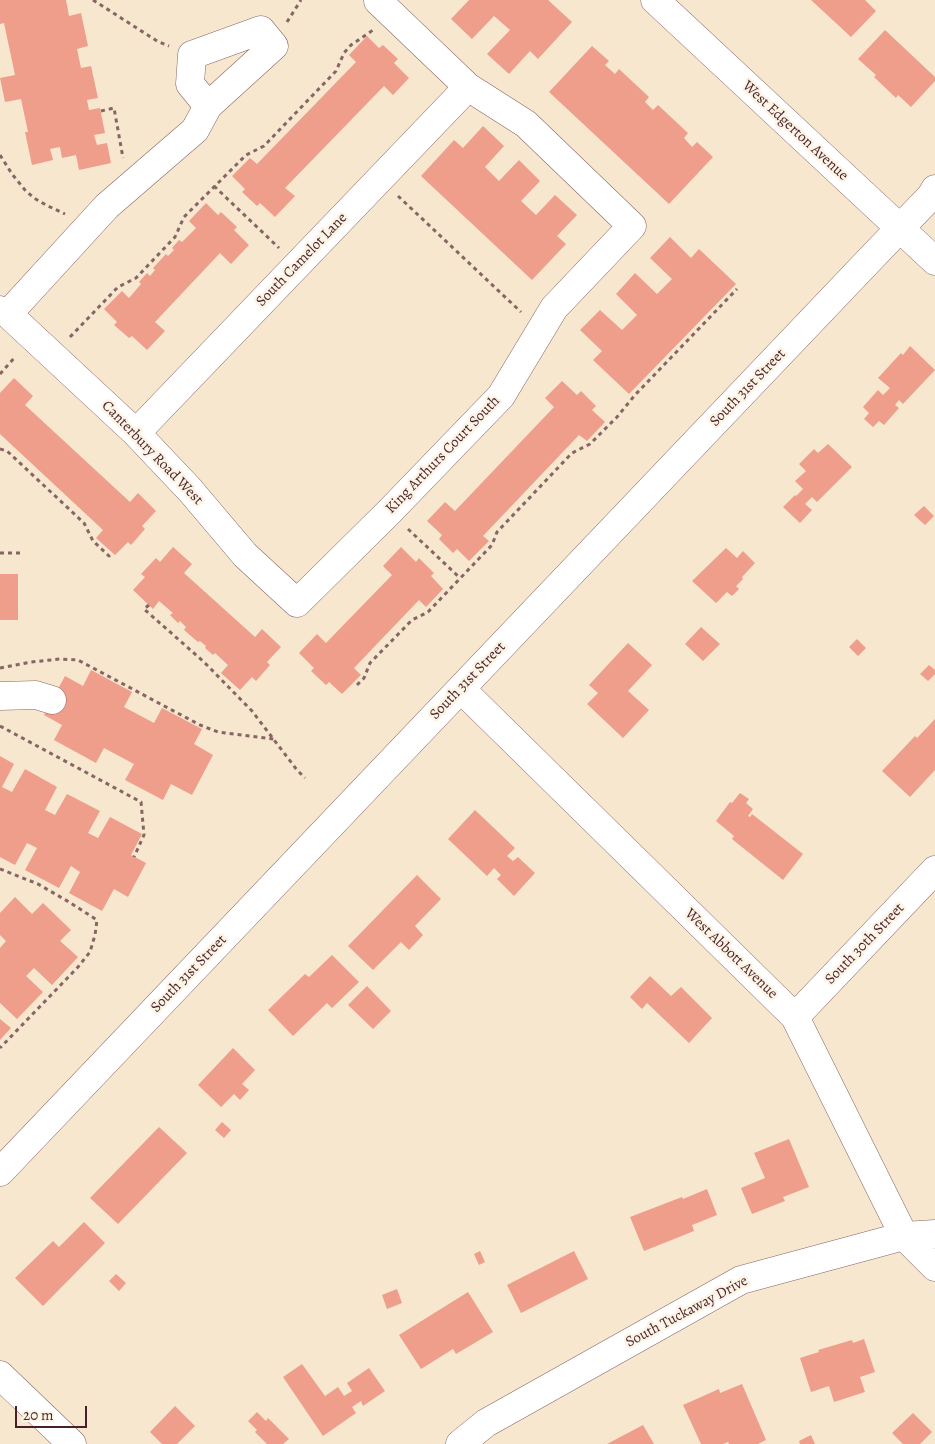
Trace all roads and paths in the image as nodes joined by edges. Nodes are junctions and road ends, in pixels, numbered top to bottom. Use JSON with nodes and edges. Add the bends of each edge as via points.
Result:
{"nodes":[{"id":1,"x":93,"y":0,"type":"edge"},
{"id":2,"x":655,"y":0,"type":"edge"},
{"id":3,"x":386,"y":8,"type":"edge"},
{"id":4,"x":192,"y":55,"type":"junction"},
{"id":5,"x":468,"y":87,"type":"junction"},
{"id":6,"x":208,"y":106,"type":"junction"},
{"id":7,"x":101,"y":111,"type":"dead end"},
{"id":8,"x":0,"y":156,"type":"edge"},
{"id":9,"x":380,"y":179,"type":"junction"},
{"id":10,"x":134,"y":183,"type":"junction"},
{"id":11,"x":214,"y":186,"type":"junction"},
{"id":12,"x":935,"y":189,"type":"edge"},
{"id":13,"x":900,"y":228,"type":"junction"},
{"id":14,"x":85,"y":231,"type":"junction"},
{"id":15,"x":935,"y":261,"type":"edge"},
{"id":16,"x":296,"y":266,"type":"junction"},
{"id":17,"x":737,"y":289,"type":"dead end"},
{"id":18,"x":4,"y":312,"type":"edge"},
{"id":19,"x":541,"y":330,"type":"junction"},
{"id":20,"x":52,"y":355,"type":"junction"},
{"id":21,"x":136,"y":433,"type":"junction"},
{"id":22,"x":0,"y":449,"type":"edge"},
{"id":23,"x":390,"y":511,"type":"junction"},
{"id":24,"x":112,"y":552,"type":"dead end"},
{"id":25,"x":0,"y":553,"type":"edge"},
{"id":26,"x":21,"y":553,"type":"dead end"},
{"id":27,"x":460,"y":578,"type":"junction"},
{"id":28,"x":297,"y":603,"type":"joint"},
{"id":29,"x":149,"y":605,"type":"dead end"},
{"id":30,"x":0,"y":668,"type":"edge"},
{"id":31,"x":357,"y":685,"type":"dead end"},
{"id":32,"x":461,"y":689,"type":"junction"},
{"id":33,"x":0,"y":696,"type":"edge"},
{"id":34,"x":52,"y":700,"type":"dead end"},
{"id":35,"x":0,"y":726,"type":"edge"},
{"id":36,"x":274,"y":739,"type":"junction"},
{"id":37,"x":305,"y":778,"type":"dead end"},
{"id":38,"x":134,"y":857,"type":"dead end"},
{"id":39,"x":0,"y":869,"type":"edge"},
{"id":40,"x":935,"y":870,"type":"edge"},
{"id":41,"x":795,"y":1017,"type":"junction"},
{"id":42,"x":0,"y":1048,"type":"edge"},
{"id":43,"x":0,"y":1172,"type":"edge"},
{"id":44,"x":935,"y":1234,"type":"edge"},
{"id":45,"x":904,"y":1236,"type":"junction"},
{"id":46,"x":935,"y":1267,"type":"edge"},
{"id":47,"x":0,"y":1375,"type":"edge"},
{"id":48,"x":72,"y":1444,"type":"edge"},
{"id":49,"x":460,"y":1444,"type":"edge"}],
"edges":[{"from":1,"to":4,"type":"path","via":[[157,41]]},
{"from":2,"to":13,"type":"street","name":"West Edgerton Avenue"},
{"from":3,"to":5,"type":"street"},
{"from":3,"to":11,"type":"path","via":[[344,53],[336,71],[264,146],[246,155]]},
{"from":4,"to":6,"type":"street","via":[[190,84]]},
{"from":4,"to":6,"type":"street","via":[[261,30],[274,46]]},
{"from":5,"to":9,"type":"street","name":"South Camelot Lane"},
{"from":5,"to":19,"type":"street","name":"King Arthurs Court South","via":[[526,124],[632,226],[554,308]]},
{"from":6,"to":10,"type":"street","via":[[195,130]]},
{"from":7,"to":10,"type":"path","via":[[114,108],[126,171]]},
{"from":8,"to":14,"type":"path","via":[[34,198],[66,214]]},
{"from":9,"to":16,"type":"street","name":"South Camelot Lane"},
{"from":9,"to":19,"type":"path"},
{"from":10,"to":14,"type":"street"},
{"from":11,"to":16,"type":"path"},
{"from":11,"to":20,"type":"path","via":[[184,217],[169,244],[136,278],[118,287]]},
{"from":12,"to":13,"type":"street","name":"South 31st Street"},
{"from":13,"to":15,"type":"street","name":"West Edgerton Avenue"},
{"from":13,"to":32,"type":"street","name":"South 31st Street"},
{"from":14,"to":18,"type":"street"},
{"from":16,"to":21,"type":"street","name":"South Camelot Lane"},
{"from":17,"to":27,"type":"path","via":[[590,444],[572,453],[551,474]]},
{"from":18,"to":20,"type":"street","name":"Canterbury Road West"},
{"from":19,"to":23,"type":"street","name":"King Arthurs Court South","via":[[501,396]]},
{"from":20,"to":21,"type":"street","name":"Canterbury Road West"},
{"from":21,"to":28,"type":"street","name":"Canterbury Road West","via":[[245,555]]},
{"from":22,"to":24,"type":"path","via":[[84,523],[93,541],[109,556]]},
{"from":23,"to":27,"type":"path"},
{"from":23,"to":28,"type":"street","name":"King Arthurs Court South"},
{"from":25,"to":26,"type":"path"},
{"from":27,"to":31,"type":"path","via":[[428,612],[412,620],[370,663]]},
{"from":29,"to":36,"type":"path","via":[[144,609],[204,662],[252,711]]},
{"from":30,"to":36,"type":"path","via":[[50,660],[78,660],[200,725],[218,732]]},
{"from":32,"to":41,"type":"street","name":"West Abbott Avenue"},
{"from":32,"to":43,"type":"street","name":"South 31st Street"},
{"from":33,"to":34,"type":"street","via":[[36,695]]},
{"from":35,"to":38,"type":"path","via":[[141,802],[144,835]]},
{"from":36,"to":37,"type":"path"},
{"from":39,"to":42,"type":"path","via":[[38,884],[97,920],[90,952]]},
{"from":40,"to":41,"type":"street","name":"South 30th Street"},
{"from":41,"to":45,"type":"street","name":"West Abbott Avenue"},
{"from":44,"to":45,"type":"street","name":"South Tuckaway Drive"},
{"from":45,"to":46,"type":"street","name":"West Abbott Avenue"},
{"from":45,"to":49,"type":"street","name":"South Tuckaway Drive","via":[[741,1280],[486,1423]]},
{"from":47,"to":48,"type":"street"}]}
